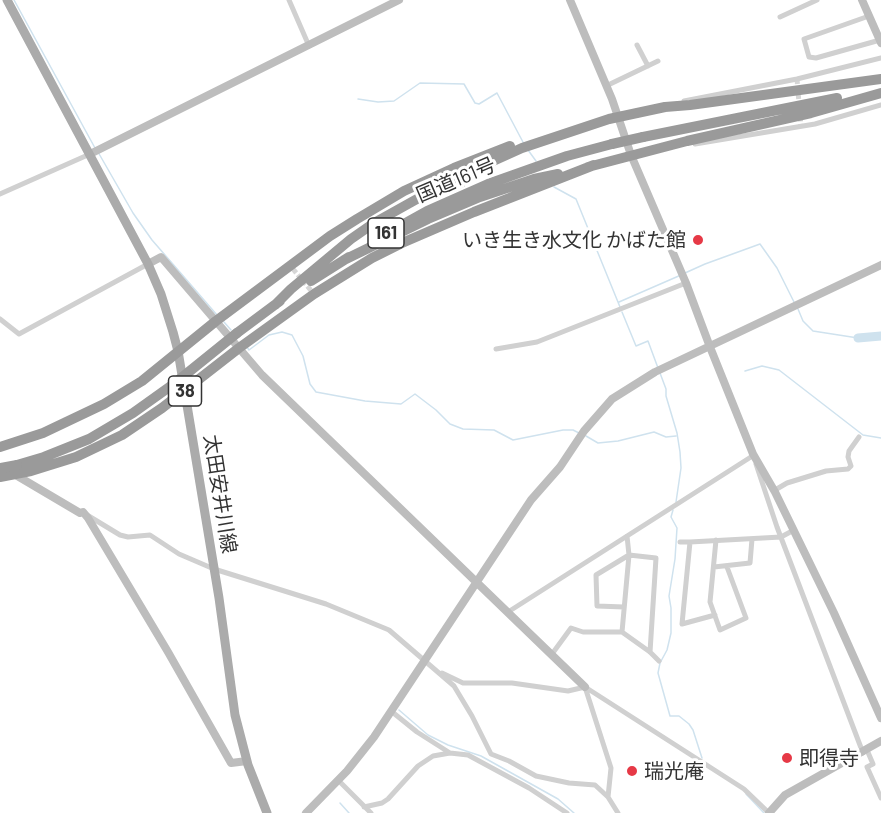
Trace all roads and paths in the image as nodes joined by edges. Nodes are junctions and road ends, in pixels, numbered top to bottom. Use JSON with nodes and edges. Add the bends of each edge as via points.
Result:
{"nodes":[{"id":1,"x":8,"y":0,"type":"edge"},
{"id":2,"x":289,"y":0,"type":"edge"},
{"id":3,"x":399,"y":0,"type":"edge"},
{"id":4,"x":570,"y":0,"type":"edge"},
{"id":5,"x":817,"y":0,"type":"edge"},
{"id":6,"x":862,"y":0,"type":"edge"},
{"id":7,"x":389,"y":2,"type":"edge"},
{"id":8,"x":869,"y":16,"type":"junction"},
{"id":9,"x":780,"y":17,"type":"dead end"},
{"id":10,"x":880,"y":41,"type":"edge"},
{"id":11,"x":637,"y":45,"type":"dead end"},
{"id":12,"x":309,"y":46,"type":"junction"},
{"id":13,"x":881,"y":58,"type":"edge"},
{"id":14,"x":658,"y":61,"type":"dead end"},
{"id":15,"x":648,"y":66,"type":"junction"},
{"id":16,"x":881,"y":79,"type":"edge"},
{"id":17,"x":606,"y":86,"type":"junction"},
{"id":18,"x":881,"y":87,"type":"edge"},
{"id":19,"x":881,"y":93,"type":"edge"},
{"id":20,"x":881,"y":105,"type":"edge"},
{"id":21,"x":665,"y":107,"type":"junction"},
{"id":22,"x":617,"y":118,"type":"junction"},
{"id":23,"x":687,"y":141,"type":"junction"},
{"id":24,"x":524,"y":145,"type":"junction"},
{"id":25,"x":95,"y":152,"type":"junction"},
{"id":26,"x":631,"y":155,"type":"junction"},
{"id":27,"x":549,"y":179,"type":"junction"},
{"id":28,"x":0,"y":194,"type":"edge"},
{"id":29,"x":344,"y":260,"type":"junction"},
{"id":30,"x":148,"y":264,"type":"junction"},
{"id":31,"x":881,"y":265,"type":"edge"},
{"id":32,"x":684,"y":277,"type":"junction"},
{"id":33,"x":275,"y":305,"type":"junction"},
{"id":34,"x":216,"y":321,"type":"junction"},
{"id":35,"x":1,"y":322,"type":"edge"},
{"id":36,"x":710,"y":347,"type":"junction"},
{"id":37,"x":239,"y":348,"type":"junction"},
{"id":38,"x":496,"y":349,"type":"dead end"},
{"id":39,"x":178,"y":351,"type":"junction"},
{"id":40,"x":180,"y":386,"type":"junction"},
{"id":41,"x":859,"y":437,"type":"dead end"},
{"id":42,"x":0,"y":447,"type":"edge"},
{"id":43,"x":753,"y":454,"type":"junction"},
{"id":44,"x":0,"y":467,"type":"edge"},
{"id":45,"x":16,"y":470,"type":"junction"},
{"id":46,"x":0,"y":477,"type":"edge"},
{"id":47,"x":775,"y":490,"type":"junction"},
{"id":48,"x":82,"y":512,"type":"junction"},
{"id":49,"x":794,"y":530,"type":"junction"},
{"id":50,"x":627,"y":536,"type":"junction"},
{"id":51,"x":781,"y":537,"type":"junction"},
{"id":52,"x":752,"y":539,"type":"junction"},
{"id":53,"x":716,"y":540,"type":"junction"},
{"id":54,"x":680,"y":542,"type":"dead end"},
{"id":55,"x":690,"y":542,"type":"junction"},
{"id":56,"x":629,"y":555,"type":"junction"},
{"id":57,"x":714,"y":567,"type":"junction"},
{"id":58,"x":727,"y":567,"type":"junction"},
{"id":59,"x":214,"y":569,"type":"junction"},
{"id":60,"x":476,"y":581,"type":"junction"},
{"id":61,"x":624,"y":608,"type":"junction"},
{"id":62,"x":508,"y":612,"type":"junction"},
{"id":63,"x":715,"y":615,"type":"junction"},
{"id":64,"x":622,"y":632,"type":"junction"},
{"id":65,"x":650,"y":652,"type":"junction"},
{"id":66,"x":552,"y":654,"type":"junction"},
{"id":67,"x":424,"y":660,"type":"junction"},
{"id":68,"x":659,"y":661,"type":"dead end"},
{"id":69,"x":438,"y":671,"type":"junction"},
{"id":70,"x":585,"y":687,"type":"junction"},
{"id":71,"x":391,"y":711,"type":"junction"},
{"id":72,"x":881,"y":718,"type":"edge"},
{"id":73,"x":881,"y":741,"type":"edge"},
{"id":74,"x":865,"y":751,"type":"junction"},
{"id":75,"x":450,"y":753,"type":"junction"},
{"id":76,"x":491,"y":756,"type":"junction"},
{"id":77,"x":247,"y":760,"type":"junction"},
{"id":78,"x":488,"y":765,"type":"junction"},
{"id":79,"x":338,"y":780,"type":"junction"},
{"id":80,"x":608,"y":797,"type":"junction"},
{"id":81,"x":881,"y":798,"type":"edge"},
{"id":82,"x":364,"y":807,"type":"junction"},
{"id":83,"x":267,"y":813,"type":"edge"},
{"id":84,"x":306,"y":813,"type":"edge"},
{"id":85,"x":371,"y":813,"type":"edge"},
{"id":86,"x":567,"y":813,"type":"edge"},
{"id":87,"x":618,"y":813,"type":"edge"},
{"id":88,"x":769,"y":813,"type":"edge"}],
"edges":[{"from":1,"to":25,"type":"main road","name":"太田安井川線","number":"38"},
{"from":2,"to":12,"type":"street"},
{"from":3,"to":7,"type":"street"},
{"from":4,"to":17,"type":"street"},
{"from":5,"to":9,"type":"street"},
{"from":6,"to":8,"type":"street"},
{"from":7,"to":12,"type":"street"},
{"from":8,"to":10,"type":"street"},
{"from":8,"to":10,"type":"street","via":[[804,39],[808,57]]},
{"from":11,"to":15,"type":"street"},
{"from":12,"to":25,"type":"street"},
{"from":13,"to":21,"type":"street"},
{"from":14,"to":15,"type":"street"},
{"from":15,"to":17,"type":"street"},
{"from":16,"to":21,"type":"highway"},
{"from":17,"to":22,"type":"street"},
{"from":18,"to":29,"type":"highway","name":"国道161号","number":"161","bridge":true,"via":[[612,144],[539,165],[427,211]]},
{"from":19,"to":23,"type":"highway"},
{"from":20,"to":23,"type":"street","via":[[815,124],[691,145]]},
{"from":21,"to":22,"type":"highway"},
{"from":22,"to":24,"type":"highway","via":[[566,133],[560,129]]},
{"from":22,"to":26,"type":"street"},
{"from":23,"to":26,"type":"highway"},
{"from":24,"to":33,"type":"highway","via":[[374,223]]},
{"from":24,"to":34,"type":"highway","via":[[404,191],[357,219]]},
{"from":25,"to":28,"type":"street"},
{"from":25,"to":30,"type":"main road","name":"太田安井川線","number":"38"},
{"from":26,"to":27,"type":"highway"},
{"from":26,"to":32,"type":"street"},
{"from":27,"to":29,"type":"highway","via":[[480,197]]},
{"from":27,"to":37,"type":"highway","via":[[372,258]]},
{"from":29,"to":33,"type":"highway","name":"国道161号","number":"161"},
{"from":30,"to":34,"type":"street","via":[[161,257]]},
{"from":30,"to":35,"type":"street","via":[[19,334]]},
{"from":30,"to":39,"type":"main road","name":"太田安井川線","number":"38"},
{"from":31,"to":36,"type":"street"},
{"from":32,"to":36,"type":"street"},
{"from":32,"to":38,"type":"street","via":[[618,310],[537,342]]},
{"from":33,"to":40,"type":"highway","name":"国道161号","number":"161","bridge":true},
{"from":34,"to":37,"type":"street"},
{"from":34,"to":39,"type":"highway"},
{"from":36,"to":43,"type":"street"},
{"from":36,"to":60,"type":"street","via":[[621,391],[602,409],[531,500]]},
{"from":37,"to":40,"type":"highway"},
{"from":37,"to":60,"type":"street","via":[[262,375]]},
{"from":39,"to":40,"type":"main road","name":"太田安井川線","number":"38"},
{"from":39,"to":42,"type":"highway","via":[[142,381],[104,404],[42,433]]},
{"from":40,"to":45,"type":"highway","name":"国道161号","number":"161","via":[[89,439]]},
{"from":40,"to":59,"type":"main road","name":"太田安井川線","number":"38"},
{"from":41,"to":47,"type":"street","via":[[849,451],[848,469],[826,471]]},
{"from":43,"to":47,"type":"street"},
{"from":43,"to":50,"type":"street"},
{"from":43,"to":51,"type":"street"},
{"from":44,"to":45,"type":"highway","name":"国道161号","number":"161","bridge":true},
{"from":45,"to":46,"type":"highway"},
{"from":45,"to":48,"type":"street"},
{"from":47,"to":49,"type":"street"},
{"from":48,"to":59,"type":"street","via":[[120,535],[150,535],[179,554]]},
{"from":48,"to":77,"type":"street","via":[[163,642],[231,763]]},
{"from":49,"to":51,"type":"street"},
{"from":49,"to":72,"type":"street"},
{"from":50,"to":56,"type":"street"},
{"from":50,"to":62,"type":"street"},
{"from":51,"to":52,"type":"street"},
{"from":51,"to":74,"type":"street"},
{"from":52,"to":53,"type":"street"},
{"from":52,"to":58,"type":"street","via":[[750,563]]},
{"from":53,"to":55,"type":"street"},
{"from":53,"to":57,"type":"street"},
{"from":54,"to":55,"type":"street"},
{"from":55,"to":63,"type":"street","via":[[682,624]]},
{"from":56,"to":61,"type":"street"},
{"from":56,"to":61,"type":"street","via":[[596,575],[597,606]]},
{"from":56,"to":65,"type":"street","via":[[656,558]]},
{"from":57,"to":58,"type":"street"},
{"from":57,"to":63,"type":"street","via":[[710,602]]},
{"from":58,"to":63,"type":"street","via":[[746,618],[720,630]]},
{"from":59,"to":67,"type":"street","via":[[326,604],[389,630]]},
{"from":59,"to":77,"type":"main road","name":"太田安井川線","number":"38","via":[[235,715]]},
{"from":60,"to":62,"type":"street"},
{"from":60,"to":67,"type":"street"},
{"from":61,"to":64,"type":"street"},
{"from":62,"to":66,"type":"street"},
{"from":64,"to":65,"type":"street"},
{"from":64,"to":66,"type":"street","via":[[583,632],[571,628]]},
{"from":65,"to":68,"type":"street"},
{"from":66,"to":70,"type":"street"},
{"from":67,"to":69,"type":"street"},
{"from":67,"to":71,"type":"street"},
{"from":69,"to":70,"type":"street","via":[[463,683],[512,683],[568,691]]},
{"from":69,"to":76,"type":"street","via":[[464,702]]},
{"from":70,"to":80,"type":"street","via":[[611,768]]},
{"from":70,"to":88,"type":"street","via":[[744,789]]},
{"from":71,"to":75,"type":"street"},
{"from":71,"to":79,"type":"street"},
{"from":73,"to":74,"type":"street"},
{"from":74,"to":81,"type":"street","via":[[873,764],[867,767]]},
{"from":74,"to":88,"type":"street","via":[[800,785]]},
{"from":75,"to":78,"type":"street","via":[[468,755]]},
{"from":75,"to":82,"type":"street","via":[[433,756],[418,766],[388,799]]},
{"from":76,"to":78,"type":"street"},
{"from":76,"to":80,"type":"street","via":[[536,776],[595,786]]},
{"from":77,"to":83,"type":"main road","name":"太田安井川線","number":"38"},
{"from":78,"to":86,"type":"street"},
{"from":79,"to":82,"type":"street"},
{"from":79,"to":84,"type":"street"},
{"from":80,"to":87,"type":"street"},
{"from":82,"to":85,"type":"street"}]}
